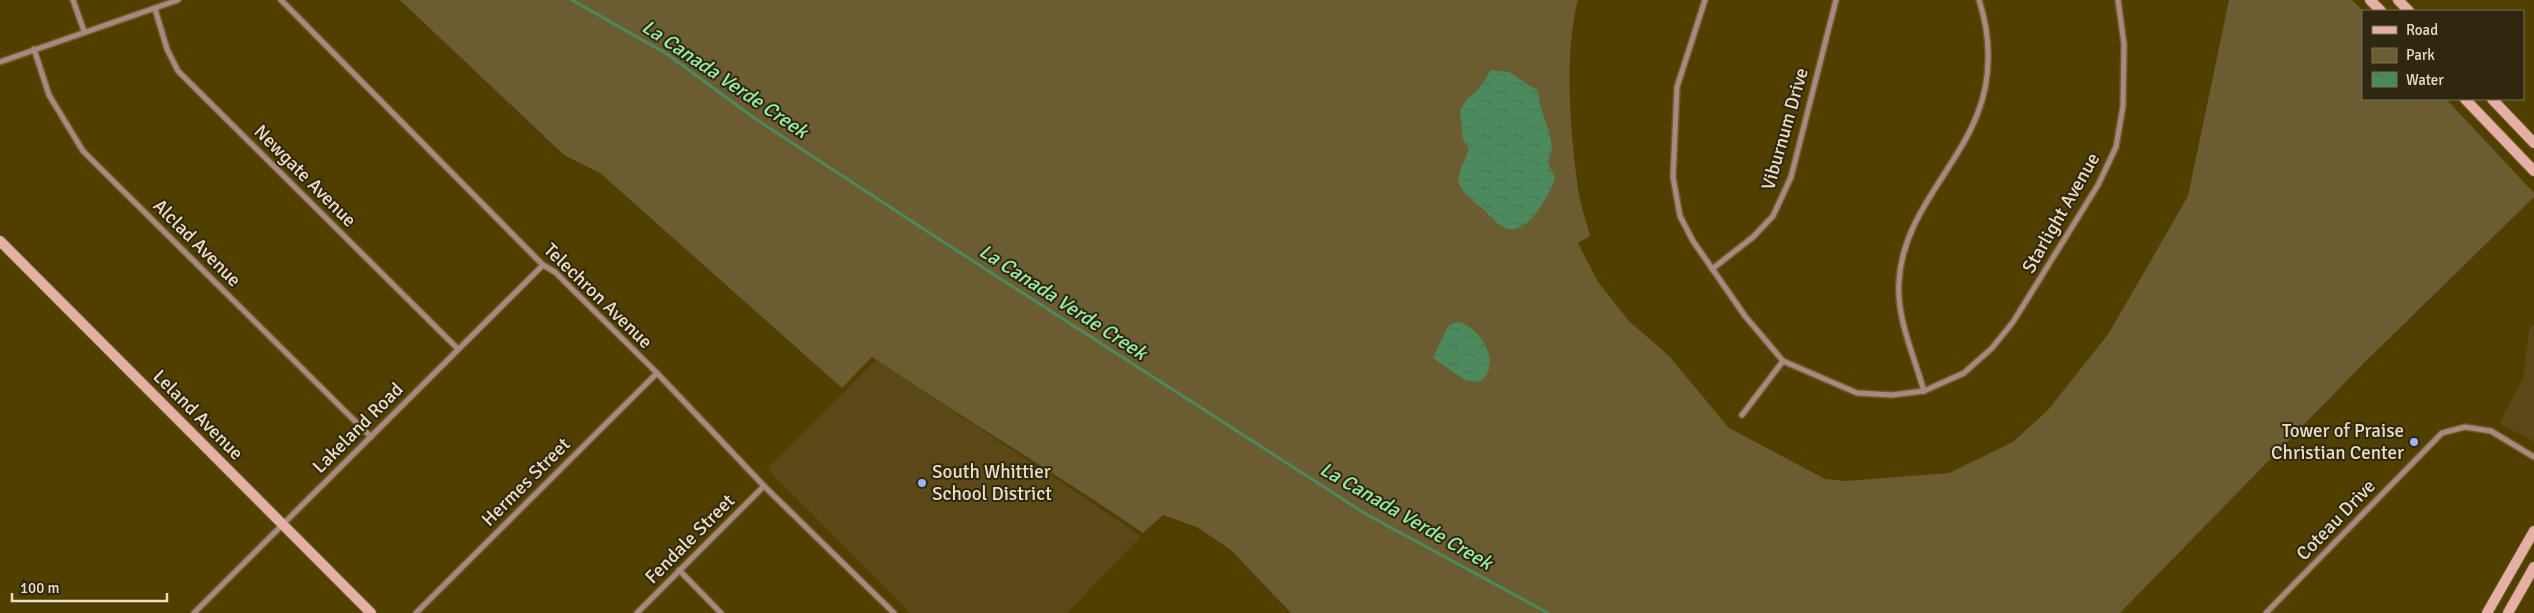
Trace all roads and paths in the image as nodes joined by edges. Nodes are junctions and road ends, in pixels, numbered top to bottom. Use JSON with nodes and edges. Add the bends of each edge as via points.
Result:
{"nodes":[{"id":1,"x":72,"y":0,"type":"edge"},
{"id":2,"x":178,"y":0,"type":"edge"},
{"id":3,"x":282,"y":0,"type":"edge"},
{"id":4,"x":1705,"y":0,"type":"edge"},
{"id":5,"x":1836,"y":0,"type":"edge"},
{"id":6,"x":1979,"y":0,"type":"edge"},
{"id":7,"x":2118,"y":0,"type":"edge"},
{"id":8,"x":2370,"y":0,"type":"edge"},
{"id":9,"x":2398,"y":0,"type":"edge"},
{"id":10,"x":155,"y":8,"type":"junction"},
{"id":11,"x":2380,"y":10,"type":"edge"},
{"id":12,"x":2408,"y":10,"type":"edge"},
{"id":13,"x":84,"y":31,"type":"junction"},
{"id":14,"x":34,"y":49,"type":"junction"},
{"id":15,"x":0,"y":62,"type":"edge"},
{"id":16,"x":2466,"y":100,"type":"edge"},
{"id":17,"x":2493,"y":100,"type":"edge"},
{"id":18,"x":2534,"y":143,"type":"edge"},
{"id":19,"x":2534,"y":171,"type":"edge"},
{"id":20,"x":0,"y":241,"type":"edge"},
{"id":21,"x":543,"y":264,"type":"junction"},
{"id":22,"x":1712,"y":269,"type":"junction"},
{"id":23,"x":458,"y":349,"type":"junction"},
{"id":24,"x":1783,"y":361,"type":"junction"},
{"id":25,"x":657,"y":373,"type":"junction"},
{"id":26,"x":1924,"y":391,"type":"junction"},
{"id":27,"x":1742,"y":415,"type":"dead end"},
{"id":28,"x":371,"y":437,"type":"junction"},
{"id":29,"x":2534,"y":457,"type":"edge"},
{"id":30,"x":764,"y":486,"type":"junction"},
{"id":31,"x":283,"y":525,"type":"junction"},
{"id":32,"x":2534,"y":531,"type":"edge"},
{"id":33,"x":2534,"y":567,"type":"edge"},
{"id":34,"x":679,"y":570,"type":"junction"},
{"id":35,"x":194,"y":613,"type":"edge"},
{"id":36,"x":371,"y":613,"type":"edge"},
{"id":37,"x":416,"y":613,"type":"edge"},
{"id":38,"x":637,"y":613,"type":"edge"},
{"id":39,"x":722,"y":613,"type":"edge"},
{"id":40,"x":894,"y":613,"type":"edge"},
{"id":41,"x":2266,"y":613,"type":"edge"},
{"id":42,"x":2487,"y":613,"type":"edge"},
{"id":43,"x":2508,"y":613,"type":"edge"}],
"edges":[{"from":1,"to":13,"type":"street"},
{"from":2,"to":10,"type":"street"},
{"from":3,"to":21,"type":"street","name":"Telechron Avenue"},
{"from":4,"to":22,"type":"street","via":[[1677,87],[1673,177],[1680,216]]},
{"from":5,"to":22,"type":"street","name":"Viburnum Drive","via":[[1791,177],[1773,216],[1753,237]]},
{"from":6,"to":26,"type":"street","via":[[1987,24],[1987,77],[1978,114],[1912,225],[1898,280],[1899,303]]},
{"from":7,"to":26,"type":"street","name":"Starlight Avenue","via":[[2124,44],[2123,106],[2116,147],[2098,185],[2014,322],[1964,374]]},
{"from":8,"to":11,"type":"street"},
{"from":9,"to":12,"type":"street"},
{"from":10,"to":13,"type":"street"},
{"from":10,"to":23,"type":"street","name":"Newgate Avenue","via":[[167,49],[178,70]]},
{"from":13,"to":14,"type":"street"},
{"from":14,"to":15,"type":"street"},
{"from":14,"to":28,"type":"street","name":"Alclad Avenue","via":[[49,95],[82,150]]},
{"from":16,"to":19,"type":"street"},
{"from":17,"to":18,"type":"street"},
{"from":20,"to":31,"type":"street","name":"Leland Avenue"},
{"from":21,"to":23,"type":"street","name":"Lakeland Road"},
{"from":21,"to":25,"type":"street","name":"Telechron Avenue","via":[[555,272]]},
{"from":22,"to":24,"type":"street","via":[[1745,316]]},
{"from":23,"to":28,"type":"street","name":"Lakeland Road"},
{"from":24,"to":26,"type":"street","name":"Starlight Avenue","via":[[1857,393],[1892,395]]},
{"from":24,"to":27,"type":"street"},
{"from":25,"to":30,"type":"street","name":"Telechron Avenue"},
{"from":25,"to":37,"type":"street","name":"Hermes Street"},
{"from":28,"to":31,"type":"street","name":"Lakeland Road"},
{"from":29,"to":41,"type":"street","name":"Coteau Drive","via":[[2491,431],[2465,427],[2442,433]]},
{"from":30,"to":34,"type":"street","name":"Fendale Street"},
{"from":30,"to":40,"type":"street","name":"Telechron Avenue"},
{"from":31,"to":35,"type":"street","name":"Lakeland Road"},
{"from":31,"to":36,"type":"street","name":"Leland Avenue"},
{"from":32,"to":42,"type":"street"},
{"from":33,"to":43,"type":"street"},
{"from":34,"to":38,"type":"street","name":"Fendale Street"},
{"from":34,"to":39,"type":"street"}]}
